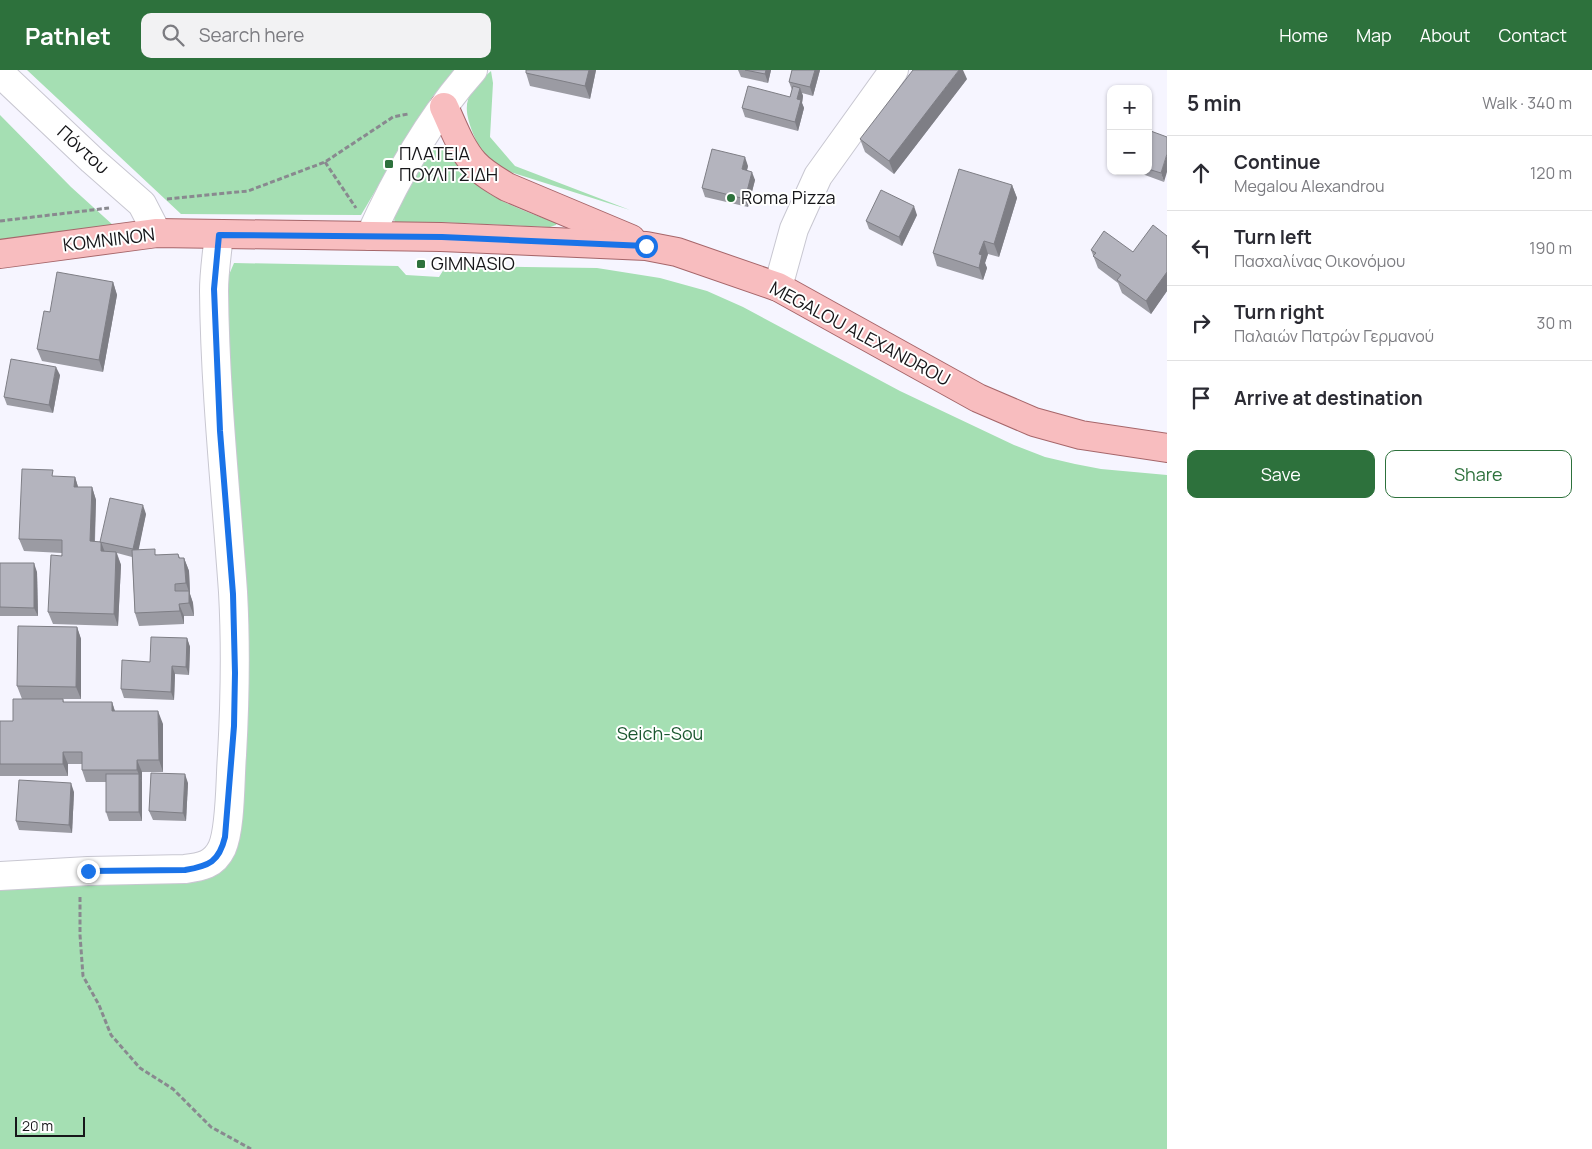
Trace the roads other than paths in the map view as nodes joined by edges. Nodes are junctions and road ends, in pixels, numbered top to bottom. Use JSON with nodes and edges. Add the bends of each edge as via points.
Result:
{"nodes":[{"id":1,"x":473,"y":70,"type":"edge"},
{"id":2,"x":894,"y":70,"type":"edge"},
{"id":3,"x":0,"y":73,"type":"edge"},
{"id":4,"x":445,"y":106,"type":"junction"},
{"id":5,"x":365,"y":226,"type":"junction"},
{"id":6,"x":157,"y":233,"type":"junction"},
{"id":7,"x":219,"y":235,"type":"junction"},
{"id":8,"x":646,"y":246,"type":"junction"},
{"id":9,"x":3,"y":256,"type":"edge"},
{"id":10,"x":778,"y":287,"type":"junction"},
{"id":11,"x":1167,"y":448,"type":"edge"},
{"id":12,"x":0,"y":876,"type":"edge"}],
"edges":[{"from":1,"to":4,"type":"street"},
{"from":2,"to":10,"type":"street","via":[[818,176],[794,229]]},
{"from":3,"to":6,"type":"street","name":"Πόντου","via":[[142,204]]},
{"from":4,"to":5,"type":"street"},
{"from":4,"to":8,"type":"main road","via":[[461,145],[474,164],[488,175],[507,187]]},
{"from":5,"to":7,"type":"main road","name":"MEGALOU ALEXANDROU"},
{"from":5,"to":8,"type":"main road","name":"MEGALOU ALEXANDROU","via":[[442,237]]},
{"from":6,"to":7,"type":"main road","name":"KOMNINON"},
{"from":6,"to":9,"type":"main road","name":"KOMNINON"},
{"from":7,"to":12,"type":"street","via":[[214,289],[220,431],[233,594],[235,682],[227,824],[222,847],[208,865],[185,870]]},
{"from":8,"to":10,"type":"main road","name":"MEGALOU ALEXANDROU","via":[[677,252]]},
{"from":10,"to":11,"type":"main road","name":"MEGALOU ALEXANDROU","via":[[978,398],[1034,422],[1081,435]]}]}
